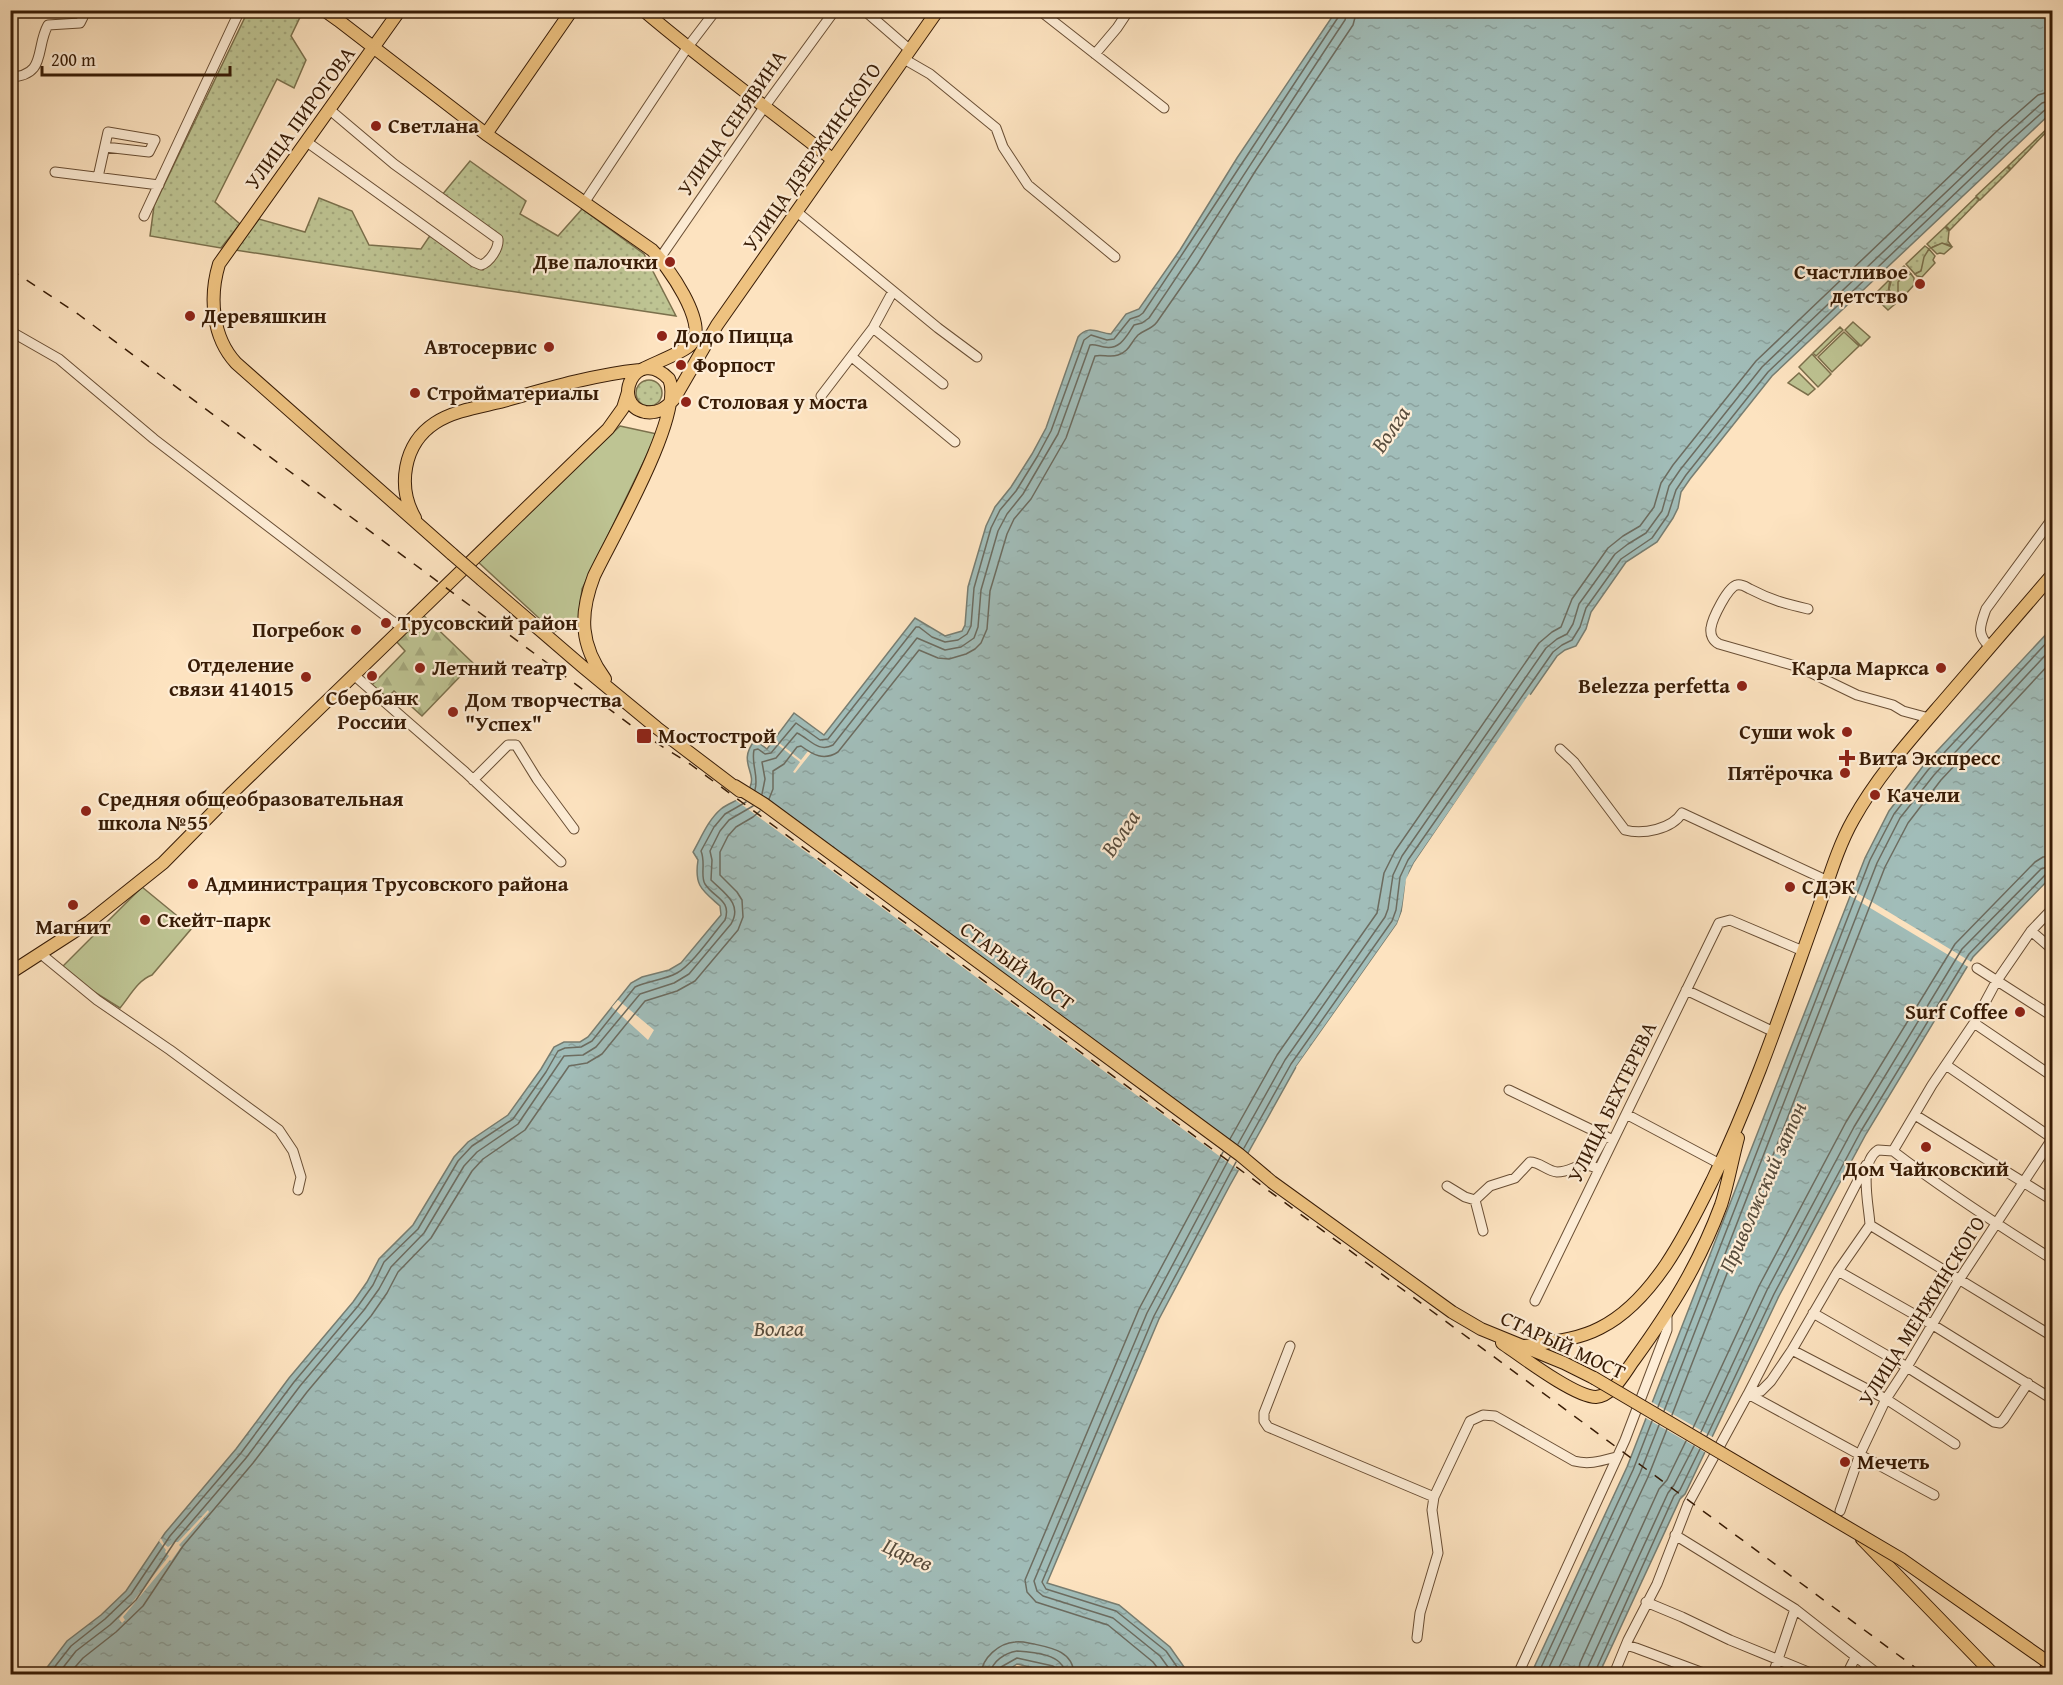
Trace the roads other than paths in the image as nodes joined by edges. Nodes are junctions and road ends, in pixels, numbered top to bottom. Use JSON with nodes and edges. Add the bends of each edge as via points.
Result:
{"nodes":[{"id":1,"x":82,"y":10,"type":"edge"},
{"id":2,"x":240,"y":10,"type":"edge"},
{"id":3,"x":324,"y":10,"type":"edge"},
{"id":4,"x":400,"y":10,"type":"edge"},
{"id":5,"x":572,"y":10,"type":"edge"},
{"id":6,"x":643,"y":10,"type":"edge"},
{"id":7,"x":716,"y":10,"type":"edge"},
{"id":8,"x":836,"y":10,"type":"edge"},
{"id":9,"x":864,"y":10,"type":"edge"},
{"id":10,"x":938,"y":10,"type":"edge"},
{"id":11,"x":1039,"y":10,"type":"edge"},
{"id":12,"x":1129,"y":10,"type":"edge"},
{"id":13,"x":374,"y":48,"type":"junction"},
{"id":14,"x":687,"y":48,"type":"junction"},
{"id":15,"x":1095,"y":54,"type":"junction"},
{"id":16,"x":907,"y":55,"type":"junction"},
{"id":17,"x":10,"y":76,"type":"edge"},
{"id":18,"x":765,"y":106,"type":"junction"},
{"id":19,"x":1164,"y":108,"type":"dead end"},
{"id":20,"x":330,"y":110,"type":"junction"},
{"id":21,"x":486,"y":134,"type":"junction"},
{"id":22,"x":307,"y":142,"type":"junction"},
{"id":23,"x":105,"y":147,"type":"junction"},
{"id":24,"x":832,"y":159,"type":"junction"},
{"id":25,"x":55,"y":172,"type":"dead end"},
{"id":26,"x":98,"y":177,"type":"junction"},
{"id":27,"x":159,"y":185,"type":"junction"},
{"id":28,"x":584,"y":203,"type":"junction"},
{"id":29,"x":797,"y":212,"type":"junction"},
{"id":30,"x":144,"y":216,"type":"dead end"},
{"id":31,"x":1115,"y":257,"type":"dead end"},
{"id":32,"x":660,"y":258,"type":"junction"},
{"id":33,"x":893,"y":291,"type":"junction"},
{"id":34,"x":717,"y":325,"type":"junction"},
{"id":35,"x":873,"y":328,"type":"junction"},
{"id":36,"x":10,"y":331,"type":"edge"},
{"id":37,"x":689,"y":347,"type":"junction"},
{"id":38,"x":852,"y":357,"type":"junction"},
{"id":39,"x":977,"y":357,"type":"dead end"},
{"id":40,"x":641,"y":370,"type":"junction"},
{"id":41,"x":944,"y":384,"type":"dead end"},
{"id":42,"x":628,"y":392,"type":"junction"},
{"id":43,"x":821,"y":396,"type":"dead end"},
{"id":44,"x":671,"y":402,"type":"junction"},
{"id":45,"x":646,"y":412,"type":"junction"},
{"id":46,"x":608,"y":429,"type":"junction"},
{"id":47,"x":955,"y":442,"type":"dead end"},
{"id":48,"x":2052,"y":519,"type":"edge"},
{"id":49,"x":425,"y":530,"type":"junction"},
{"id":50,"x":2052,"y":575,"type":"edge"},
{"id":51,"x":1808,"y":609,"type":"dead end"},
{"id":52,"x":403,"y":627,"type":"junction"},
{"id":53,"x":1990,"y":647,"type":"junction"},
{"id":54,"x":355,"y":676,"type":"junction"},
{"id":55,"x":624,"y":700,"type":"junction"},
{"id":56,"x":1929,"y":718,"type":"junction"},
{"id":57,"x":1560,"y":749,"type":"dead end"},
{"id":58,"x":472,"y":780,"type":"junction"},
{"id":59,"x":574,"y":829,"type":"dead end"},
{"id":60,"x":561,"y":862,"type":"dead end"},
{"id":61,"x":1828,"y":881,"type":"junction"},
{"id":62,"x":2052,"y":909,"type":"edge"},
{"id":63,"x":2031,"y":931,"type":"junction"},
{"id":64,"x":2052,"y":949,"type":"edge"},
{"id":65,"x":1803,"y":951,"type":"junction"},
{"id":66,"x":41,"y":954,"type":"junction"},
{"id":67,"x":1977,"y":968,"type":"dead end"},
{"id":68,"x":10,"y":973,"type":"edge"},
{"id":69,"x":1996,"y":982,"type":"junction"},
{"id":70,"x":1686,"y":990,"type":"junction"},
{"id":71,"x":2052,"y":1016,"type":"edge"},
{"id":72,"x":1974,"y":1023,"type":"junction"},
{"id":73,"x":1773,"y":1032,"type":"junction"},
{"id":74,"x":1946,"y":1065,"type":"junction"},
{"id":75,"x":2052,"y":1076,"type":"edge"},
{"id":76,"x":1509,"y":1090,"type":"dead end"},
{"id":77,"x":1747,"y":1105,"type":"junction"},
{"id":78,"x":1626,"y":1114,"type":"junction"},
{"id":79,"x":1915,"y":1115,"type":"junction"},
{"id":80,"x":1609,"y":1138,"type":"junction"},
{"id":81,"x":2052,"y":1138,"type":"edge"},
{"id":82,"x":1893,"y":1151,"type":"junction"},
{"id":83,"x":1869,"y":1159,"type":"junction"},
{"id":84,"x":1720,"y":1164,"type":"junction"},
{"id":85,"x":1594,"y":1167,"type":"junction"},
{"id":86,"x":2024,"y":1183,"type":"junction"},
{"id":87,"x":1448,"y":1186,"type":"dead end"},
{"id":88,"x":298,"y":1190,"type":"dead end"},
{"id":89,"x":1475,"y":1200,"type":"junction"},
{"id":90,"x":2052,"y":1200,"type":"edge"},
{"id":91,"x":1996,"y":1224,"type":"junction"},
{"id":92,"x":1870,"y":1225,"type":"junction"},
{"id":93,"x":1483,"y":1231,"type":"dead end"},
{"id":94,"x":2052,"y":1259,"type":"edge"},
{"id":95,"x":1838,"y":1271,"type":"junction"},
{"id":96,"x":1960,"y":1278,"type":"junction"},
{"id":97,"x":1535,"y":1301,"type":"dead end"},
{"id":98,"x":1813,"y":1313,"type":"junction"},
{"id":99,"x":1667,"y":1314,"type":"junction"},
{"id":100,"x":1933,"y":1325,"type":"junction"},
{"id":101,"x":1582,"y":1335,"type":"junction"},
{"id":102,"x":2052,"y":1336,"type":"edge"},
{"id":103,"x":1290,"y":1346,"type":"dead end"},
{"id":104,"x":1521,"y":1350,"type":"junction"},
{"id":105,"x":1792,"y":1350,"type":"junction"},
{"id":106,"x":1564,"y":1363,"type":"junction"},
{"id":107,"x":1907,"y":1367,"type":"junction"},
{"id":108,"x":2028,"y":1383,"type":"junction"},
{"id":109,"x":1749,"y":1394,"type":"junction"},
{"id":110,"x":1886,"y":1399,"type":"junction"},
{"id":111,"x":2052,"y":1399,"type":"edge"},
{"id":112,"x":1955,"y":1444,"type":"dead end"},
{"id":113,"x":1860,"y":1454,"type":"junction"},
{"id":114,"x":1616,"y":1457,"type":"junction"},
{"id":115,"x":1934,"y":1496,"type":"dead end"},
{"id":116,"x":1434,"y":1497,"type":"junction"},
{"id":117,"x":1840,"y":1511,"type":"dead end"},
{"id":118,"x":1848,"y":1526,"type":"junction"},
{"id":119,"x":1675,"y":1535,"type":"junction"},
{"id":120,"x":1646,"y":1602,"type":"junction"},
{"id":121,"x":1795,"y":1609,"type":"junction"},
{"id":122,"x":1418,"y":1638,"type":"dead end"},
{"id":123,"x":1626,"y":1646,"type":"junction"},
{"id":124,"x":2052,"y":1655,"type":"edge"},
{"id":125,"x":1855,"y":1658,"type":"junction"},
{"id":126,"x":1779,"y":1659,"type":"junction"},
{"id":127,"x":2052,"y":1665,"type":"edge"},
{"id":128,"x":1518,"y":1674,"type":"edge"},
{"id":129,"x":1614,"y":1674,"type":"edge"},
{"id":130,"x":1706,"y":1674,"type":"edge"},
{"id":131,"x":1773,"y":1674,"type":"edge"},
{"id":132,"x":1813,"y":1674,"type":"edge"},
{"id":133,"x":1847,"y":1674,"type":"edge"},
{"id":134,"x":1878,"y":1674,"type":"edge"},
{"id":135,"x":1993,"y":1674,"type":"edge"},
{"id":136,"x":2044,"y":1674,"type":"edge"}],
"edges":[{"from":1,"to":17,"type":"street","via":[[80,23],[48,25],[37,65],[23,76]]},
{"from":2,"to":27,"type":"street"},
{"from":3,"to":13,"type":"main road"},
{"from":4,"to":13,"type":"main road","name":"УЛИЦА ПИРОГОВА"},
{"from":5,"to":21,"type":"main road"},
{"from":6,"to":14,"type":"main road"},
{"from":7,"to":14,"type":"street"},
{"from":8,"to":18,"type":"street","name":"УЛИЦА СЕНЯВИНА"},
{"from":9,"to":16,"type":"street"},
{"from":10,"to":16,"type":"main road","name":"УЛИЦА ДЗЕРЖИНСКОГО"},
{"from":11,"to":15,"type":"street"},
{"from":12,"to":15,"type":"street"},
{"from":13,"to":20,"type":"main road","name":"УЛИЦА ПИРОГОВА"},
{"from":13,"to":21,"type":"main road"},
{"from":14,"to":18,"type":"main road"},
{"from":14,"to":28,"type":"street"},
{"from":15,"to":19,"type":"street"},
{"from":16,"to":24,"type":"main road","name":"УЛИЦА ДЗЕРЖИНСКОГО"},
{"from":16,"to":31,"type":"street","via":[[996,128],[1003,147],[1028,185]]},
{"from":18,"to":24,"type":"main road"},
{"from":18,"to":32,"type":"street","name":"УЛИЦА СЕНЯВИНА"},
{"from":20,"to":22,"type":"main road","name":"УЛИЦА ПИРОГОВА"},
{"from":20,"to":22,"type":"street","via":[[394,164],[498,239],[498,246],[487,262],[474,262]]},
{"from":21,"to":28,"type":"main road"},
{"from":22,"to":49,"type":"main road","name":"УЛИЦА ПИРОГОВА","via":[[219,264],[215,321],[221,342],[263,389]]},
{"from":23,"to":23,"type":"street","via":[[108,132],[155,140],[149,152]]},
{"from":23,"to":26,"type":"street"},
{"from":24,"to":29,"type":"main road","name":"УЛИЦА ДЗЕРЖИНСКОГО"},
{"from":25,"to":26,"type":"street"},
{"from":26,"to":27,"type":"street"},
{"from":27,"to":30,"type":"street"},
{"from":28,"to":32,"type":"main road"},
{"from":29,"to":33,"type":"street"},
{"from":29,"to":34,"type":"main road","name":"УЛИЦА ДЗЕРЖИНСКОГО"},
{"from":32,"to":37,"type":"main road","via":[[695,323],[695,339]]},
{"from":33,"to":35,"type":"street"},
{"from":33,"to":39,"type":"street"},
{"from":34,"to":37,"type":"street"},
{"from":34,"to":44,"type":"main road","name":"УЛИЦА ДЗЕРЖИНСКОГО"},
{"from":35,"to":38,"type":"street"},
{"from":35,"to":41,"type":"street"},
{"from":36,"to":52,"type":"street","via":[[59,359],[154,439]]},
{"from":37,"to":40,"type":"main road"},
{"from":38,"to":43,"type":"street"},
{"from":38,"to":47,"type":"street"},
{"from":40,"to":42,"type":"main road","via":[[631,379]]},
{"from":40,"to":44,"type":"main road","via":[[659,371],[669,379]]},
{"from":40,"to":49,"type":"main road","via":[[559,386],[465,411],[434,424],[413,447],[404,478],[410,509]]},
{"from":42,"to":45,"type":"main road","via":[[632,403]]},
{"from":42,"to":46,"type":"main road","via":[[623,408]]},
{"from":44,"to":45,"type":"main road","via":[[657,412]]},
{"from":44,"to":55,"type":"main road","via":[[658,445],[594,576],[584,610],[588,650],[604,678]]},
{"from":45,"to":46,"type":"main road","via":[[627,417]]},
{"from":46,"to":52,"type":"main road"},
{"from":48,"to":53,"type":"street","via":[[1986,609],[1980,627],[1982,639]]},
{"from":49,"to":55,"type":"main road","bridge":true},
{"from":50,"to":53,"type":"main road"},
{"from":51,"to":56,"type":"street","via":[[1774,601],[1735,585],[1722,601],[1711,632],[1719,644],[1799,667],[1857,695]]},
{"from":52,"to":54,"type":"main road"},
{"from":53,"to":56,"type":"main road"},
{"from":54,"to":58,"type":"street"},
{"from":54,"to":66,"type":"main road","via":[[163,863],[111,906]]},
{"from":55,"to":104,"type":"main road","name":"СТАРЫЙ МОСТ","via":[[760,808],[1208,1138],[1412,1284]]},
{"from":56,"to":61,"type":"main road","via":[[1865,798]]},
{"from":57,"to":61,"type":"street","via":[[1626,830],[1669,825],[1682,813]]},
{"from":58,"to":59,"type":"street","via":[[508,745],[516,745]]},
{"from":58,"to":60,"type":"street"},
{"from":61,"to":65,"type":"main road"},
{"from":62,"to":63,"type":"street"},
{"from":63,"to":64,"type":"street"},
{"from":63,"to":69,"type":"street"},
{"from":65,"to":70,"type":"street","name":"УЛИЦА БЕХТЕРЕВА","via":[[1730,920],[1722,921]]},
{"from":65,"to":73,"type":"main road"},
{"from":66,"to":68,"type":"main road"},
{"from":66,"to":88,"type":"street","via":[[97,1000],[279,1130],[293,1150],[302,1177]]},
{"from":67,"to":69,"type":"street"},
{"from":69,"to":71,"type":"street"},
{"from":69,"to":72,"type":"street"},
{"from":70,"to":73,"type":"street"},
{"from":70,"to":78,"type":"street","name":"УЛИЦА БЕХТЕРЕВА"},
{"from":72,"to":74,"type":"street"},
{"from":72,"to":75,"type":"street"},
{"from":73,"to":77,"type":"main road"},
{"from":74,"to":79,"type":"street"},
{"from":74,"to":81,"type":"street"},
{"from":76,"to":80,"type":"street"},
{"from":77,"to":84,"type":"main road"},
{"from":77,"to":99,"type":"main road","via":[[1721,1203],[1689,1278]]},
{"from":78,"to":80,"type":"street","name":"УЛИЦА БЕХТЕРЕВА"},
{"from":78,"to":84,"type":"street"},
{"from":79,"to":82,"type":"street"},
{"from":79,"to":86,"type":"street"},
{"from":80,"to":85,"type":"street","name":"УЛИЦА БЕХТЕРЕВА"},
{"from":81,"to":86,"type":"street","name":"УЛИЦА МЕНЖИНСКОГО"},
{"from":82,"to":83,"type":"street","via":[[1878,1150]]},
{"from":82,"to":91,"type":"street"},
{"from":83,"to":92,"type":"street","via":[[1866,1182]]},
{"from":83,"to":109,"type":"street"},
{"from":84,"to":101,"type":"main road","via":[[1692,1223],[1655,1279],[1615,1318]]},
{"from":85,"to":89,"type":"street","via":[[1556,1172],[1530,1162],[1515,1178],[1490,1186]]},
{"from":85,"to":97,"type":"street","name":"УЛИЦА БЕХТЕРЕВА"},
{"from":86,"to":90,"type":"street"},
{"from":86,"to":91,"type":"street","name":"УЛИЦА МЕНЖИНСКОГО"},
{"from":87,"to":89,"type":"street"},
{"from":89,"to":93,"type":"street"},
{"from":91,"to":94,"type":"street"},
{"from":91,"to":96,"type":"street","name":"УЛИЦА МЕНЖИНСКОГО"},
{"from":92,"to":95,"type":"street"},
{"from":92,"to":96,"type":"street"},
{"from":95,"to":98,"type":"street"},
{"from":95,"to":100,"type":"street"},
{"from":96,"to":100,"type":"street","name":"УЛИЦА МЕНЖИНСКОГО"},
{"from":96,"to":102,"type":"street"},
{"from":98,"to":105,"type":"street"},
{"from":98,"to":107,"type":"street"},
{"from":99,"to":104,"type":"main road","via":[[1620,1380],[1599,1397],[1580,1394]]},
{"from":99,"to":114,"type":"street","via":[[1667,1330]]},
{"from":100,"to":107,"type":"street","name":"УЛИЦА МЕНЖИНСКОГО"},
{"from":100,"to":108,"type":"street"},
{"from":101,"to":104,"type":"main road"},
{"from":101,"to":106,"type":"main road","via":[[1569,1346]]},
{"from":103,"to":116,"type":"street","via":[[1264,1413],[1268,1427]]},
{"from":104,"to":106,"type":"main road","name":"СТАРЫЙ МОСТ"},
{"from":105,"to":109,"type":"street","via":[[1767,1386]]},
{"from":105,"to":110,"type":"street"},
{"from":106,"to":118,"type":"main road","name":"СТАРЫЙ МОСТ","bridge":true},
{"from":107,"to":108,"type":"street","via":[[2000,1423]]},
{"from":107,"to":110,"type":"street","name":"УЛИЦА МЕНЖИНСКОГО"},
{"from":108,"to":111,"type":"street"},
{"from":109,"to":113,"type":"street"},
{"from":109,"to":119,"type":"street"},
{"from":110,"to":112,"type":"street"},
{"from":110,"to":113,"type":"street","name":"УЛИЦА МЕНЖИНСКОГО"},
{"from":113,"to":115,"type":"street"},
{"from":113,"to":117,"type":"street","name":"УЛИЦА МЕНЖИНСКОГО"},
{"from":114,"to":116,"type":"street","via":[[1591,1463],[1574,1461],[1495,1416],[1483,1415],[1470,1421]]},
{"from":114,"to":128,"type":"street"},
{"from":116,"to":122,"type":"street","via":[[1438,1553],[1420,1613]]},
{"from":118,"to":127,"type":"main road","bridge":true,"via":[[1940,1584]]},
{"from":118,"to":135,"type":"main road","bridge":true},
{"from":119,"to":120,"type":"street"},
{"from":119,"to":121,"type":"street"},
{"from":120,"to":123,"type":"street"},
{"from":120,"to":126,"type":"street"},
{"from":121,"to":125,"type":"street"},
{"from":121,"to":126,"type":"street"},
{"from":123,"to":129,"type":"street"},
{"from":123,"to":130,"type":"street"},
{"from":124,"to":136,"type":"main road"},
{"from":125,"to":133,"type":"street"},
{"from":125,"to":134,"type":"street"},
{"from":126,"to":131,"type":"street"},
{"from":126,"to":132,"type":"street"}]}
